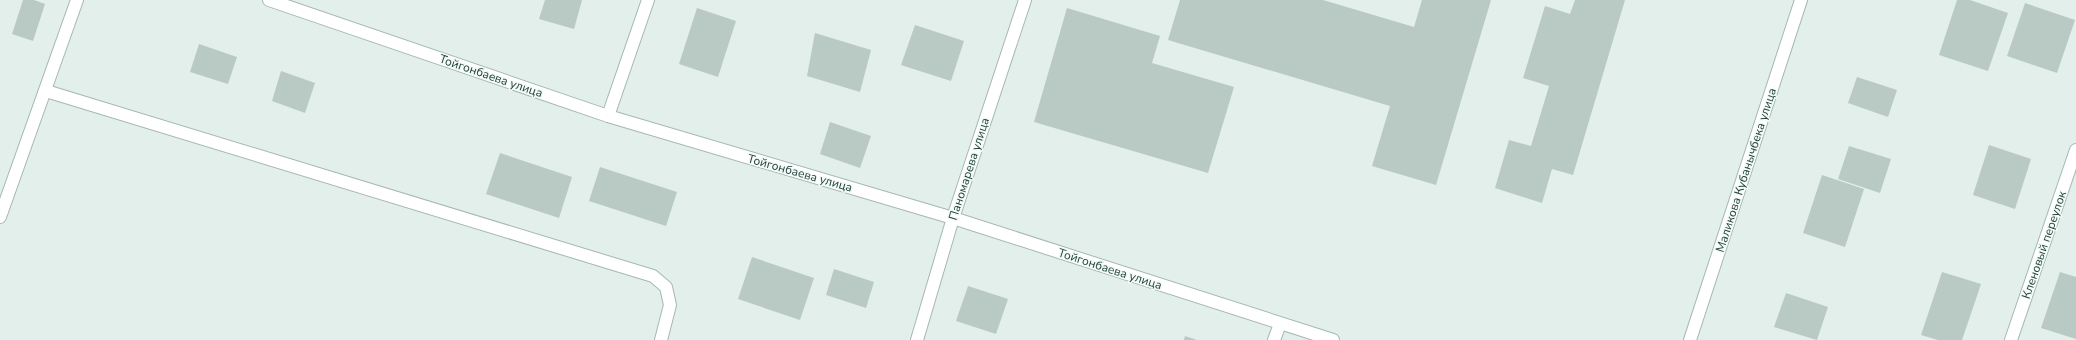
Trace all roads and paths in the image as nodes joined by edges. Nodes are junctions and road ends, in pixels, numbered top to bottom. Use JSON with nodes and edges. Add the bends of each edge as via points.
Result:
{"nodes":[{"id":1,"x":77,"y":0,"type":"edge"},
{"id":2,"x":270,"y":0,"type":"edge"},
{"id":3,"x":648,"y":0,"type":"edge"},
{"id":4,"x":1025,"y":0,"type":"edge"},
{"id":5,"x":1801,"y":0,"type":"edge"},
{"id":6,"x":46,"y":91,"type":"junction"},
{"id":7,"x":608,"y":116,"type":"junction"},
{"id":8,"x":2076,"y":150,"type":"edge"},
{"id":9,"x":0,"y":217,"type":"edge"},
{"id":10,"x":953,"y":218,"type":"junction"},
{"id":11,"x":1280,"y":324,"type":"junction"},
{"id":12,"x":661,"y":340,"type":"edge"},
{"id":13,"x":917,"y":340,"type":"edge"},
{"id":14,"x":1274,"y":340,"type":"edge"},
{"id":15,"x":1333,"y":340,"type":"edge"},
{"id":16,"x":1690,"y":340,"type":"edge"},
{"id":17,"x":2012,"y":340,"type":"edge"}],
"edges":[{"from":1,"to":6,"type":"street"},
{"from":2,"to":7,"type":"street","name":"Тойгонбаева улица"},
{"from":3,"to":7,"type":"street"},
{"from":4,"to":10,"type":"street","name":"Паномарева улица"},
{"from":5,"to":16,"type":"street","name":"Маликова Кубанычбека улица"},
{"from":6,"to":9,"type":"street"},
{"from":6,"to":12,"type":"street","via":[[653,276],[666,287],[670,305]]},
{"from":7,"to":10,"type":"street","name":"Тойгонбаева улица"},
{"from":8,"to":17,"type":"street","name":"Кленовый переулок"},
{"from":10,"to":11,"type":"street","name":"Тойгонбаева улица"},
{"from":10,"to":13,"type":"street","name":"Паномарева улица"},
{"from":11,"to":14,"type":"street"},
{"from":11,"to":15,"type":"street","name":"Тойгонбаева улица"}]}
